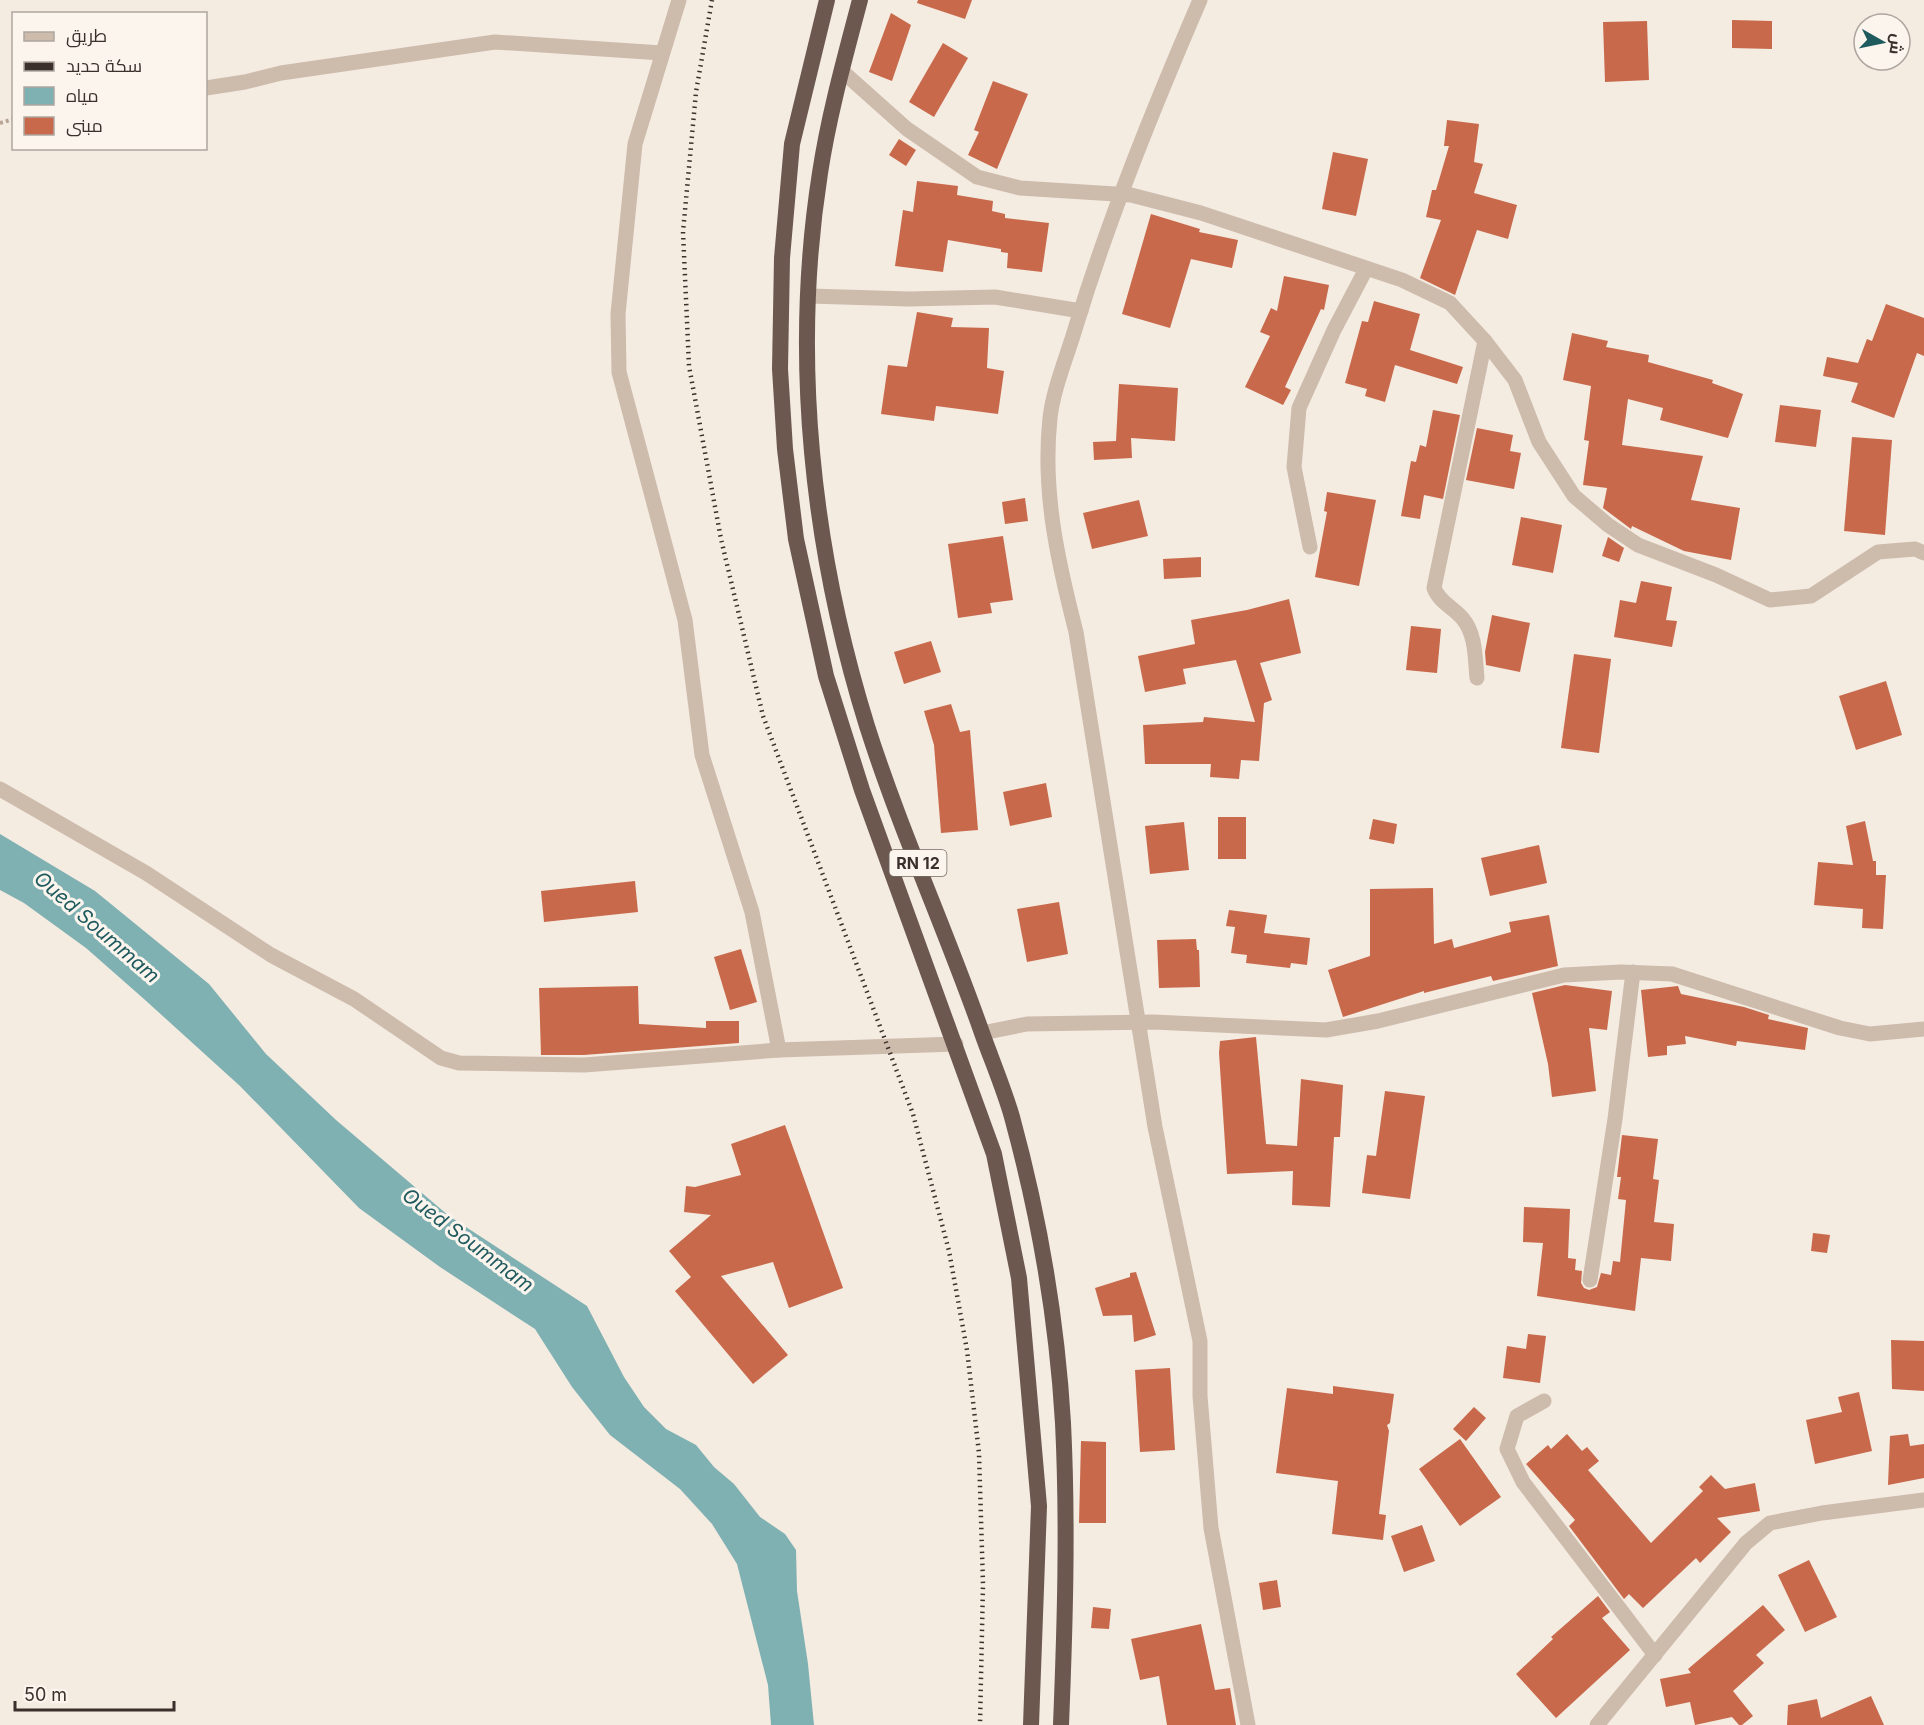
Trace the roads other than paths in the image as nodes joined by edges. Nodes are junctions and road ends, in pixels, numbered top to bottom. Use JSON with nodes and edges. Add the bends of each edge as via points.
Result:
{"nodes":[{"id":1,"x":679,"y":0,"type":"edge"},
{"id":2,"x":827,"y":0,"type":"edge"},
{"id":3,"x":860,"y":0,"type":"edge"},
{"id":4,"x":1200,"y":0,"type":"edge"},
{"id":5,"x":662,"y":53,"type":"junction"},
{"id":6,"x":842,"y":71,"type":"junction"},
{"id":7,"x":207,"y":88,"type":"edge"},
{"id":8,"x":1120,"y":195,"type":"junction"},
{"id":9,"x":1366,"y":269,"type":"junction"},
{"id":10,"x":809,"y":296,"type":"junction"},
{"id":11,"x":1081,"y":311,"type":"junction"},
{"id":12,"x":1485,"y":341,"type":"junction"},
{"id":13,"x":1310,"y":547,"type":"dead end"},
{"id":14,"x":1924,"y":553,"type":"edge"},
{"id":15,"x":1477,"y":678,"type":"dead end"},
{"id":16,"x":0,"y":789,"type":"edge"},
{"id":17,"x":1633,"y":972,"type":"junction"},
{"id":18,"x":1139,"y":1022,"type":"junction"},
{"id":19,"x":1924,"y":1029,"type":"edge"},
{"id":20,"x":982,"y":1033,"type":"junction"},
{"id":21,"x":956,"y":1044,"type":"junction"},
{"id":22,"x":779,"y":1050,"type":"junction"},
{"id":23,"x":1590,"y":1280,"type":"dead end"},
{"id":24,"x":1544,"y":1401,"type":"dead end"},
{"id":25,"x":1924,"y":1500,"type":"edge"},
{"id":26,"x":1655,"y":1655,"type":"junction"},
{"id":27,"x":1031,"y":1725,"type":"edge"},
{"id":28,"x":1061,"y":1725,"type":"edge"},
{"id":29,"x":1248,"y":1725,"type":"edge"},
{"id":30,"x":1597,"y":1725,"type":"edge"}],
"edges":[{"from":1,"to":5,"type":"street"},
{"from":2,"to":21,"type":"highway","number":"RN 12","via":[[792,144],[782,258],[780,369],[796,540],[826,676],[858,778]]},
{"from":3,"to":6,"type":"highway","number":"RN 12"},
{"from":4,"to":8,"type":"street"},
{"from":5,"to":7,"type":"street","via":[[495,42],[280,73]]},
{"from":5,"to":22,"type":"street","via":[[635,144],[618,314],[619,372],[685,620],[702,755],[752,912]]},
{"from":6,"to":8,"type":"street","via":[[907,129],[977,177],[1020,188]]},
{"from":6,"to":10,"type":"highway","number":"RN 12","via":[[820,174]]},
{"from":8,"to":9,"type":"street","via":[[1201,213]]},
{"from":8,"to":11,"type":"street"},
{"from":9,"to":12,"type":"street","via":[[1402,280],[1450,303]]},
{"from":9,"to":13,"type":"street","via":[[1299,408],[1294,467]]},
{"from":10,"to":11,"type":"street","via":[[995,297]]},
{"from":10,"to":20,"type":"highway","number":"RN 12","via":[[807,366],[813,472],[840,620],[867,726]]},
{"from":11,"to":18,"type":"street","via":[[1050,416],[1047,481],[1057,557],[1076,632]]},
{"from":12,"to":14,"type":"street","via":[[1515,380],[1539,442],[1574,496],[1638,545],[1770,600],[1811,596],[1878,552],[1915,549]]},
{"from":12,"to":15,"type":"street","via":[[1434,588],[1472,633]]},
{"from":16,"to":22,"type":"street","via":[[146,873],[271,955],[354,999],[441,1058],[459,1063],[584,1065]]},
{"from":17,"to":18,"type":"street","via":[[1564,975],[1326,1030]]},
{"from":17,"to":19,"type":"street","via":[[1672,974],[1870,1034]]},
{"from":17,"to":23,"type":"street"},
{"from":18,"to":20,"type":"street","via":[[1027,1024]]},
{"from":18,"to":29,"type":"street","via":[[1155,1127],[1200,1341],[1200,1396],[1211,1528]]},
{"from":20,"to":28,"type":"highway","number":"RN 12","via":[[1011,1114],[1044,1254],[1053,1332],[1063,1420],[1066,1524]]},
{"from":21,"to":22,"type":"street"},
{"from":21,"to":27,"type":"highway","number":"RN 12","via":[[994,1154],[1019,1278],[1039,1506]]},
{"from":24,"to":26,"type":"street","via":[[1517,1416],[1507,1449],[1523,1482]]},
{"from":25,"to":26,"type":"street","via":[[1821,1512],[1770,1523],[1746,1543]]},
{"from":26,"to":30,"type":"street"}]}
